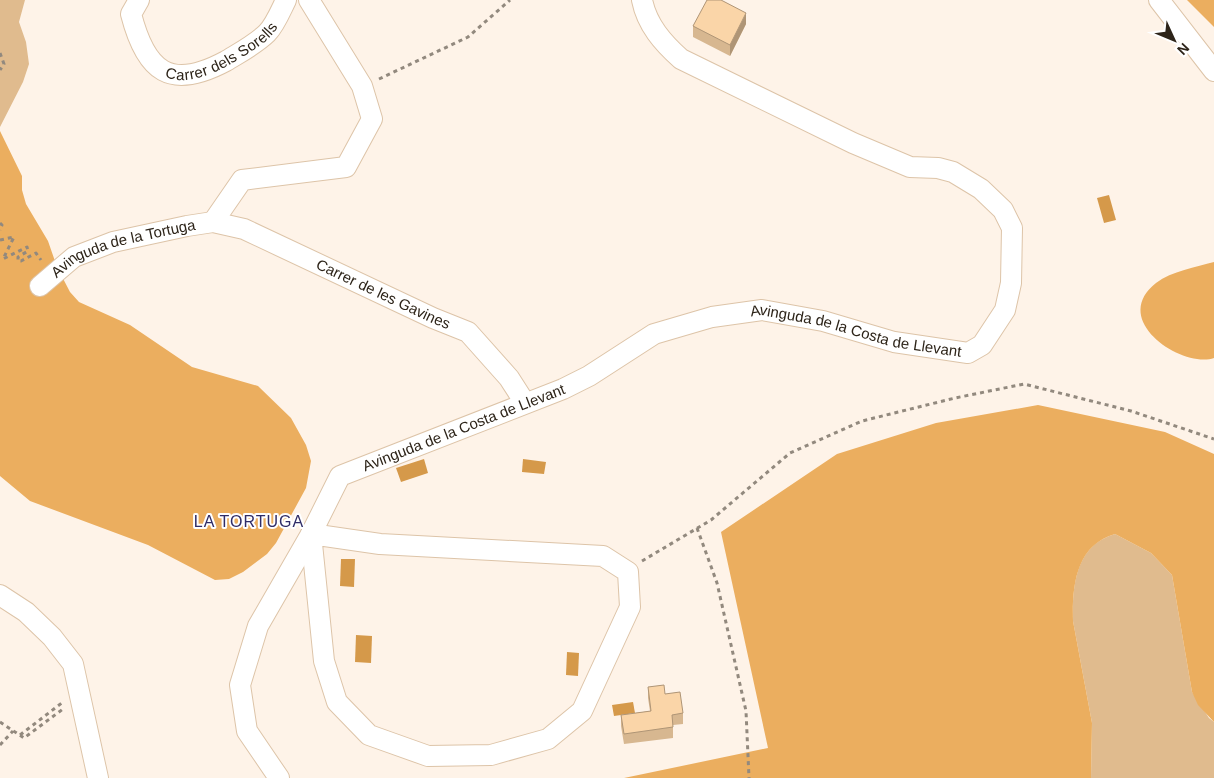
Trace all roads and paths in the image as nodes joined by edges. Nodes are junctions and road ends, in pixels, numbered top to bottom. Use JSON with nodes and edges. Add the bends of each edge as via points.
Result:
{"nodes":[{"id":1,"x":139,"y":0,"type":"edge"},
{"id":2,"x":286,"y":0,"type":"edge"},
{"id":3,"x":309,"y":0,"type":"edge"},
{"id":4,"x":510,"y":0,"type":"edge"},
{"id":5,"x":642,"y":0,"type":"edge"},
{"id":6,"x":1159,"y":0,"type":"edge"},
{"id":7,"x":0,"y":53,"type":"edge"},
{"id":8,"x":0,"y":70,"type":"edge"},
{"id":9,"x":1214,"y":71,"type":"edge"},
{"id":10,"x":362,"y":86,"type":"junction"},
{"id":11,"x":0,"y":222,"type":"edge"},
{"id":12,"x":213,"y":222,"type":"junction"},
{"id":13,"x":0,"y":230,"type":"edge"},
{"id":14,"x":0,"y":240,"type":"edge"},
{"id":15,"x":42,"y":260,"type":"dead end"},
{"id":16,"x":40,"y":286,"type":"dead end"},
{"id":17,"x":525,"y":403,"type":"junction"},
{"id":18,"x":1214,"y":439,"type":"edge"},
{"id":19,"x":697,"y":528,"type":"junction"},
{"id":20,"x":311,"y":534,"type":"junction"},
{"id":21,"x":628,"y":572,"type":"junction"},
{"id":22,"x":0,"y":595,"type":"edge"},
{"id":23,"x":68,"y":699,"type":"dead end"},
{"id":24,"x":71,"y":703,"type":"dead end"},
{"id":25,"x":0,"y":722,"type":"edge"},
{"id":26,"x":13,"y":731,"type":"junction"},
{"id":27,"x":20,"y":735,"type":"junction"},
{"id":28,"x":0,"y":745,"type":"edge"},
{"id":29,"x":98,"y":778,"type":"edge"},
{"id":30,"x":279,"y":778,"type":"edge"},
{"id":31,"x":749,"y":778,"type":"edge"}],
"edges":[{"from":1,"to":2,"type":"street","name":"Carrer dels Sorells","via":[[131,14],[137,36],[151,62],[170,75],[189,76],[236,55],[268,32]]},
{"from":3,"to":10,"type":"street"},
{"from":4,"to":10,"type":"path","via":[[468,37]]},
{"from":5,"to":17,"type":"street","name":"Avinguda de la Costa de Llevant","via":[[662,42],[681,58],[902,164],[953,172],[981,188],[1003,210],[1012,228],[1011,283],[1005,310],[982,345],[968,352],[894,342],[823,322],[762,310],[712,317],[654,334],[589,376]]},
{"from":6,"to":9,"type":"street"},
{"from":7,"to":8,"type":"path","via":[[4,64]]},
{"from":10,"to":12,"type":"street","via":[[372,119],[346,167],[242,180]]},
{"from":11,"to":13,"type":"path"},
{"from":12,"to":16,"type":"street","name":"Avinguda de la Tortuga","via":[[112,242],[74,257]]},
{"from":12,"to":17,"type":"street","name":"Carrer de les Gavines","via":[[244,229],[468,332],[509,378]]},
{"from":14,"to":15,"type":"path","via":[[14,237],[3,259],[26,247],[28,251],[18,260],[36,253]]},
{"from":17,"to":20,"type":"street","name":"Avinguda de la Costa de Llevant","via":[[340,476]]},
{"from":18,"to":19,"type":"path","via":[[1131,411],[1024,384],[862,421],[790,453],[711,520]]},
{"from":19,"to":21,"type":"path","via":[[651,554]]},
{"from":19,"to":31,"type":"path","via":[[717,582],[746,711]]},
{"from":20,"to":21,"type":"street","via":[[380,544],[603,556]]},
{"from":20,"to":21,"type":"street","via":[[324,661],[337,702],[369,735],[428,756],[491,755],[548,739],[582,711],[630,607]]},
{"from":20,"to":30,"type":"street","name":"Avinguda de la Costa de Llevant","via":[[258,626],[240,685],[247,731]]},
{"from":22,"to":29,"type":"street","via":[[26,612],[73,664]]},
{"from":23,"to":27,"type":"path"},
{"from":24,"to":27,"type":"path","via":[[24,738]]},
{"from":25,"to":26,"type":"path"},
{"from":26,"to":27,"type":"path"},
{"from":26,"to":28,"type":"path"}]}
